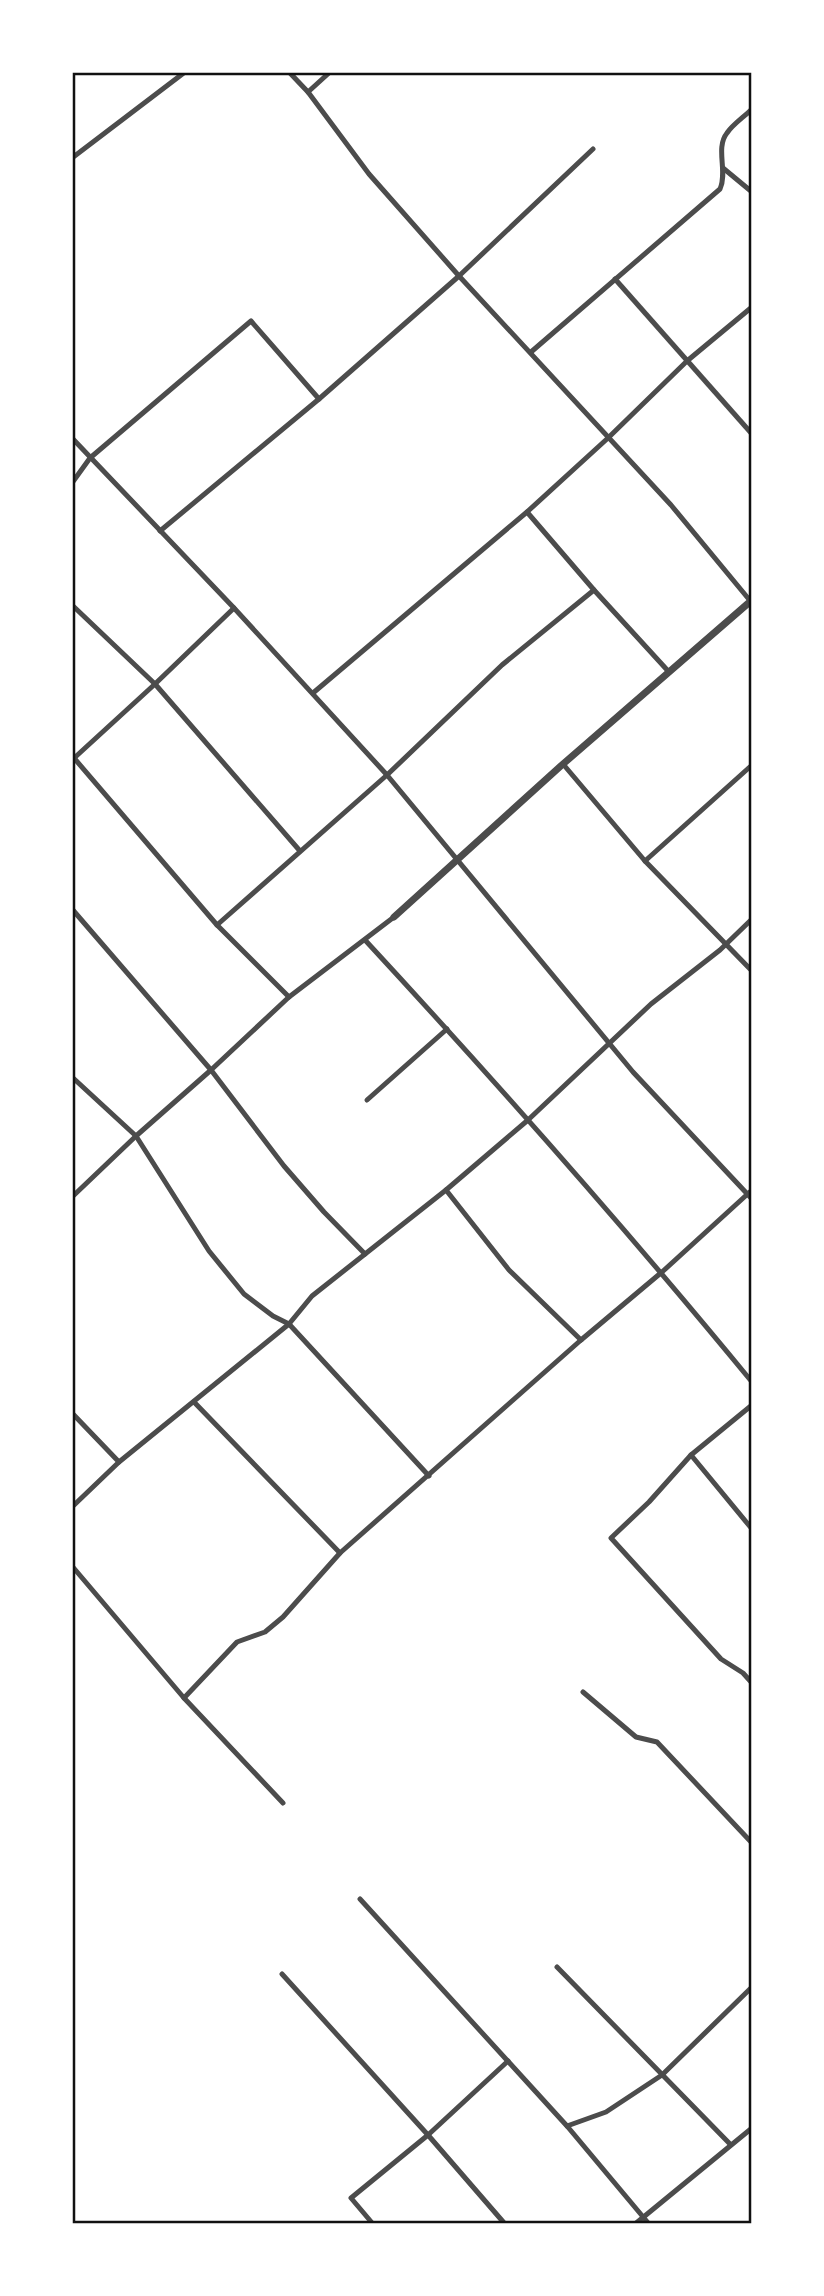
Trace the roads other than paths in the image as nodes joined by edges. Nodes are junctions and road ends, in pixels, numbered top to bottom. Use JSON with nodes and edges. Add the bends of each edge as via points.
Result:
{"nodes":[{"id":1,"x":185,"y":72,"type":"edge"},
{"id":2,"x":289,"y":72,"type":"edge"},
{"id":3,"x":330,"y":72,"type":"edge"},
{"id":4,"x":308,"y":92,"type":"junction"},
{"id":5,"x":752,"y":109,"type":"edge"},
{"id":6,"x":593,"y":149,"type":"dead end"},
{"id":7,"x":72,"y":158,"type":"edge"},
{"id":8,"x":723,"y":168,"type":"junction"},
{"id":9,"x":752,"y":192,"type":"edge"},
{"id":10,"x":459,"y":275,"type":"junction"},
{"id":11,"x":615,"y":279,"type":"junction"},
{"id":12,"x":752,"y":307,"type":"edge"},
{"id":13,"x":531,"y":352,"type":"junction"},
{"id":14,"x":687,"y":360,"type":"junction"},
{"id":15,"x":319,"y":399,"type":"junction"},
{"id":16,"x":752,"y":434,"type":"edge"},
{"id":17,"x":72,"y":438,"type":"edge"},
{"id":18,"x":608,"y":439,"type":"junction"},
{"id":19,"x":90,"y":458,"type":"junction"},
{"id":20,"x":72,"y":483,"type":"edge"},
{"id":21,"x":527,"y":512,"type":"junction"},
{"id":22,"x":160,"y":531,"type":"junction"},
{"id":23,"x":594,"y":590,"type":"junction"},
{"id":24,"x":752,"y":602,"type":"edge"},
{"id":25,"x":72,"y":605,"type":"edge"},
{"id":26,"x":234,"y":608,"type":"junction"},
{"id":27,"x":78,"y":611,"type":"junction"},
{"id":28,"x":72,"y":617,"type":"edge"},
{"id":29,"x":669,"y":673,"type":"junction"},
{"id":30,"x":155,"y":684,"type":"junction"},
{"id":31,"x":313,"y":693,"type":"junction"},
{"id":32,"x":73,"y":759,"type":"edge"},
{"id":33,"x":564,"y":764,"type":"junction"},
{"id":34,"x":752,"y":765,"type":"edge"},
{"id":35,"x":387,"y":775,"type":"junction"},
{"id":36,"x":300,"y":851,"type":"junction"},
{"id":37,"x":456,"y":861,"type":"junction"},
{"id":38,"x":645,"y":861,"type":"junction"},
{"id":39,"x":72,"y":909,"type":"edge"},
{"id":40,"x":394,"y":917,"type":"joint"},
{"id":41,"x":752,"y":919,"type":"edge"},
{"id":42,"x":217,"y":925,"type":"junction"},
{"id":43,"x":365,"y":940,"type":"junction"},
{"id":44,"x":726,"y":943,"type":"junction"},
{"id":45,"x":752,"y":971,"type":"edge"},
{"id":46,"x":289,"y":997,"type":"junction"},
{"id":47,"x":447,"y":1029,"type":"junction"},
{"id":48,"x":609,"y":1044,"type":"junction"},
{"id":49,"x":211,"y":1070,"type":"junction"},
{"id":50,"x":72,"y":1077,"type":"edge"},
{"id":51,"x":367,"y":1100,"type":"dead end"},
{"id":52,"x":528,"y":1120,"type":"junction"},
{"id":53,"x":136,"y":1136,"type":"junction"},
{"id":54,"x":446,"y":1190,"type":"junction"},
{"id":55,"x":751,"y":1194,"type":"edge"},
{"id":56,"x":72,"y":1197,"type":"edge"},
{"id":57,"x":365,"y":1254,"type":"junction"},
{"id":58,"x":662,"y":1272,"type":"junction"},
{"id":59,"x":289,"y":1324,"type":"junction"},
{"id":60,"x":581,"y":1340,"type":"junction"},
{"id":61,"x":752,"y":1382,"type":"edge"},
{"id":62,"x":194,"y":1402,"type":"junction"},
{"id":63,"x":752,"y":1405,"type":"edge"},
{"id":64,"x":72,"y":1413,"type":"edge"},
{"id":65,"x":691,"y":1455,"type":"junction"},
{"id":66,"x":120,"y":1462,"type":"junction"},
{"id":67,"x":429,"y":1476,"type":"junction"},
{"id":68,"x":72,"y":1507,"type":"edge"},
{"id":69,"x":752,"y":1529,"type":"edge"},
{"id":70,"x":340,"y":1553,"type":"junction"},
{"id":71,"x":72,"y":1566,"type":"edge"},
{"id":72,"x":752,"y":1683,"type":"edge"},
{"id":73,"x":583,"y":1692,"type":"dead end"},
{"id":74,"x":184,"y":1698,"type":"junction"},
{"id":75,"x":283,"y":1803,"type":"dead end"},
{"id":76,"x":752,"y":1843,"type":"edge"},
{"id":77,"x":360,"y":1899,"type":"dead end"},
{"id":78,"x":557,"y":1967,"type":"dead end"},
{"id":79,"x":282,"y":1974,"type":"dead end"},
{"id":80,"x":752,"y":1986,"type":"edge"},
{"id":81,"x":508,"y":2061,"type":"junction"},
{"id":82,"x":662,"y":2075,"type":"junction"},
{"id":83,"x":567,"y":2126,"type":"junction"},
{"id":84,"x":752,"y":2128,"type":"edge"},
{"id":85,"x":428,"y":2135,"type":"junction"},
{"id":86,"x":730,"y":2144,"type":"junction"},
{"id":87,"x":643,"y":2217,"type":"junction"},
{"id":88,"x":373,"y":2224,"type":"edge"},
{"id":89,"x":505,"y":2224,"type":"edge"},
{"id":90,"x":635,"y":2224,"type":"edge"},
{"id":91,"x":649,"y":2224,"type":"edge"}],
"edges":[{"from":1,"to":7,"type":"street"},
{"from":2,"to":4,"type":"street"},
{"from":3,"to":4,"type":"street"},
{"from":4,"to":10,"type":"street","via":[[369,174]]},
{"from":5,"to":8,"type":"street","via":[[726,133]]},
{"from":6,"to":10,"type":"street"},
{"from":8,"to":9,"type":"street"},
{"from":8,"to":11,"type":"street","via":[[720,189]]},
{"from":10,"to":13,"type":"street"},
{"from":10,"to":15,"type":"street"},
{"from":11,"to":13,"type":"street"},
{"from":11,"to":14,"type":"street"},
{"from":12,"to":14,"type":"street"},
{"from":13,"to":18,"type":"street"},
{"from":14,"to":16,"type":"street"},
{"from":14,"to":18,"type":"street"},
{"from":15,"to":19,"type":"street","via":[[251,321]]},
{"from":15,"to":22,"type":"street"},
{"from":17,"to":19,"type":"street"},
{"from":18,"to":21,"type":"street"},
{"from":18,"to":24,"type":"street","via":[[671,505]]},
{"from":19,"to":20,"type":"street"},
{"from":19,"to":22,"type":"street"},
{"from":21,"to":23,"type":"street"},
{"from":21,"to":31,"type":"street"},
{"from":22,"to":26,"type":"street"},
{"from":23,"to":29,"type":"street"},
{"from":23,"to":35,"type":"street","via":[[502,665]]},
{"from":24,"to":29,"type":"street"},
{"from":25,"to":27,"type":"street"},
{"from":26,"to":30,"type":"street"},
{"from":26,"to":31,"type":"street"},
{"from":27,"to":28,"type":"street"},
{"from":27,"to":30,"type":"street"},
{"from":29,"to":33,"type":"street"},
{"from":30,"to":32,"type":"street"},
{"from":30,"to":36,"type":"street"},
{"from":31,"to":35,"type":"street"},
{"from":32,"to":42,"type":"street"},
{"from":33,"to":37,"type":"street"},
{"from":33,"to":38,"type":"street"},
{"from":34,"to":38,"type":"street"},
{"from":35,"to":36,"type":"street"},
{"from":35,"to":37,"type":"street"},
{"from":36,"to":42,"type":"street"},
{"from":37,"to":40,"type":"street"},
{"from":37,"to":48,"type":"street"},
{"from":38,"to":44,"type":"street"},
{"from":39,"to":49,"type":"street"},
{"from":40,"to":43,"type":"street"},
{"from":41,"to":44,"type":"street"},
{"from":42,"to":46,"type":"street"},
{"from":43,"to":46,"type":"street"},
{"from":43,"to":47,"type":"street"},
{"from":44,"to":45,"type":"street"},
{"from":44,"to":48,"type":"street","via":[[651,1003]]},
{"from":46,"to":49,"type":"street"},
{"from":47,"to":51,"type":"street"},
{"from":47,"to":52,"type":"street"},
{"from":48,"to":52,"type":"street"},
{"from":48,"to":55,"type":"street"},
{"from":49,"to":53,"type":"street"},
{"from":49,"to":57,"type":"street","via":[[284,1166]]},
{"from":50,"to":53,"type":"street"},
{"from":52,"to":54,"type":"street"},
{"from":52,"to":58,"type":"street"},
{"from":53,"to":56,"type":"street"},
{"from":53,"to":59,"type":"street","via":[[209,1251],[244,1294]]},
{"from":54,"to":57,"type":"street"},
{"from":54,"to":60,"type":"street","via":[[509,1270]]},
{"from":55,"to":58,"type":"street"},
{"from":57,"to":59,"type":"street","via":[[312,1296]]},
{"from":58,"to":60,"type":"street"},
{"from":58,"to":61,"type":"street"},
{"from":59,"to":62,"type":"street"},
{"from":59,"to":67,"type":"street"},
{"from":60,"to":67,"type":"street"},
{"from":62,"to":66,"type":"street"},
{"from":62,"to":70,"type":"street"},
{"from":63,"to":65,"type":"street"},
{"from":64,"to":66,"type":"street"},
{"from":65,"to":69,"type":"street"},
{"from":65,"to":72,"type":"street","via":[[611,1538],[721,1659]]},
{"from":66,"to":68,"type":"street"},
{"from":67,"to":70,"type":"street"},
{"from":70,"to":74,"type":"street","via":[[283,1617],[265,1632],[237,1642]]},
{"from":71,"to":74,"type":"street"},
{"from":73,"to":76,"type":"street","via":[[636,1737],[657,1742]]},
{"from":74,"to":75,"type":"street"},
{"from":77,"to":81,"type":"street"},
{"from":78,"to":82,"type":"street"},
{"from":79,"to":85,"type":"street"},
{"from":80,"to":82,"type":"street"},
{"from":81,"to":83,"type":"street"},
{"from":81,"to":85,"type":"street"},
{"from":82,"to":83,"type":"street","via":[[606,2112]]},
{"from":82,"to":86,"type":"street"},
{"from":83,"to":87,"type":"street"},
{"from":84,"to":86,"type":"street"},
{"from":85,"to":88,"type":"street","via":[[351,2198]]},
{"from":85,"to":89,"type":"street"},
{"from":86,"to":87,"type":"street"},
{"from":87,"to":90,"type":"street"},
{"from":87,"to":91,"type":"street"}]}
